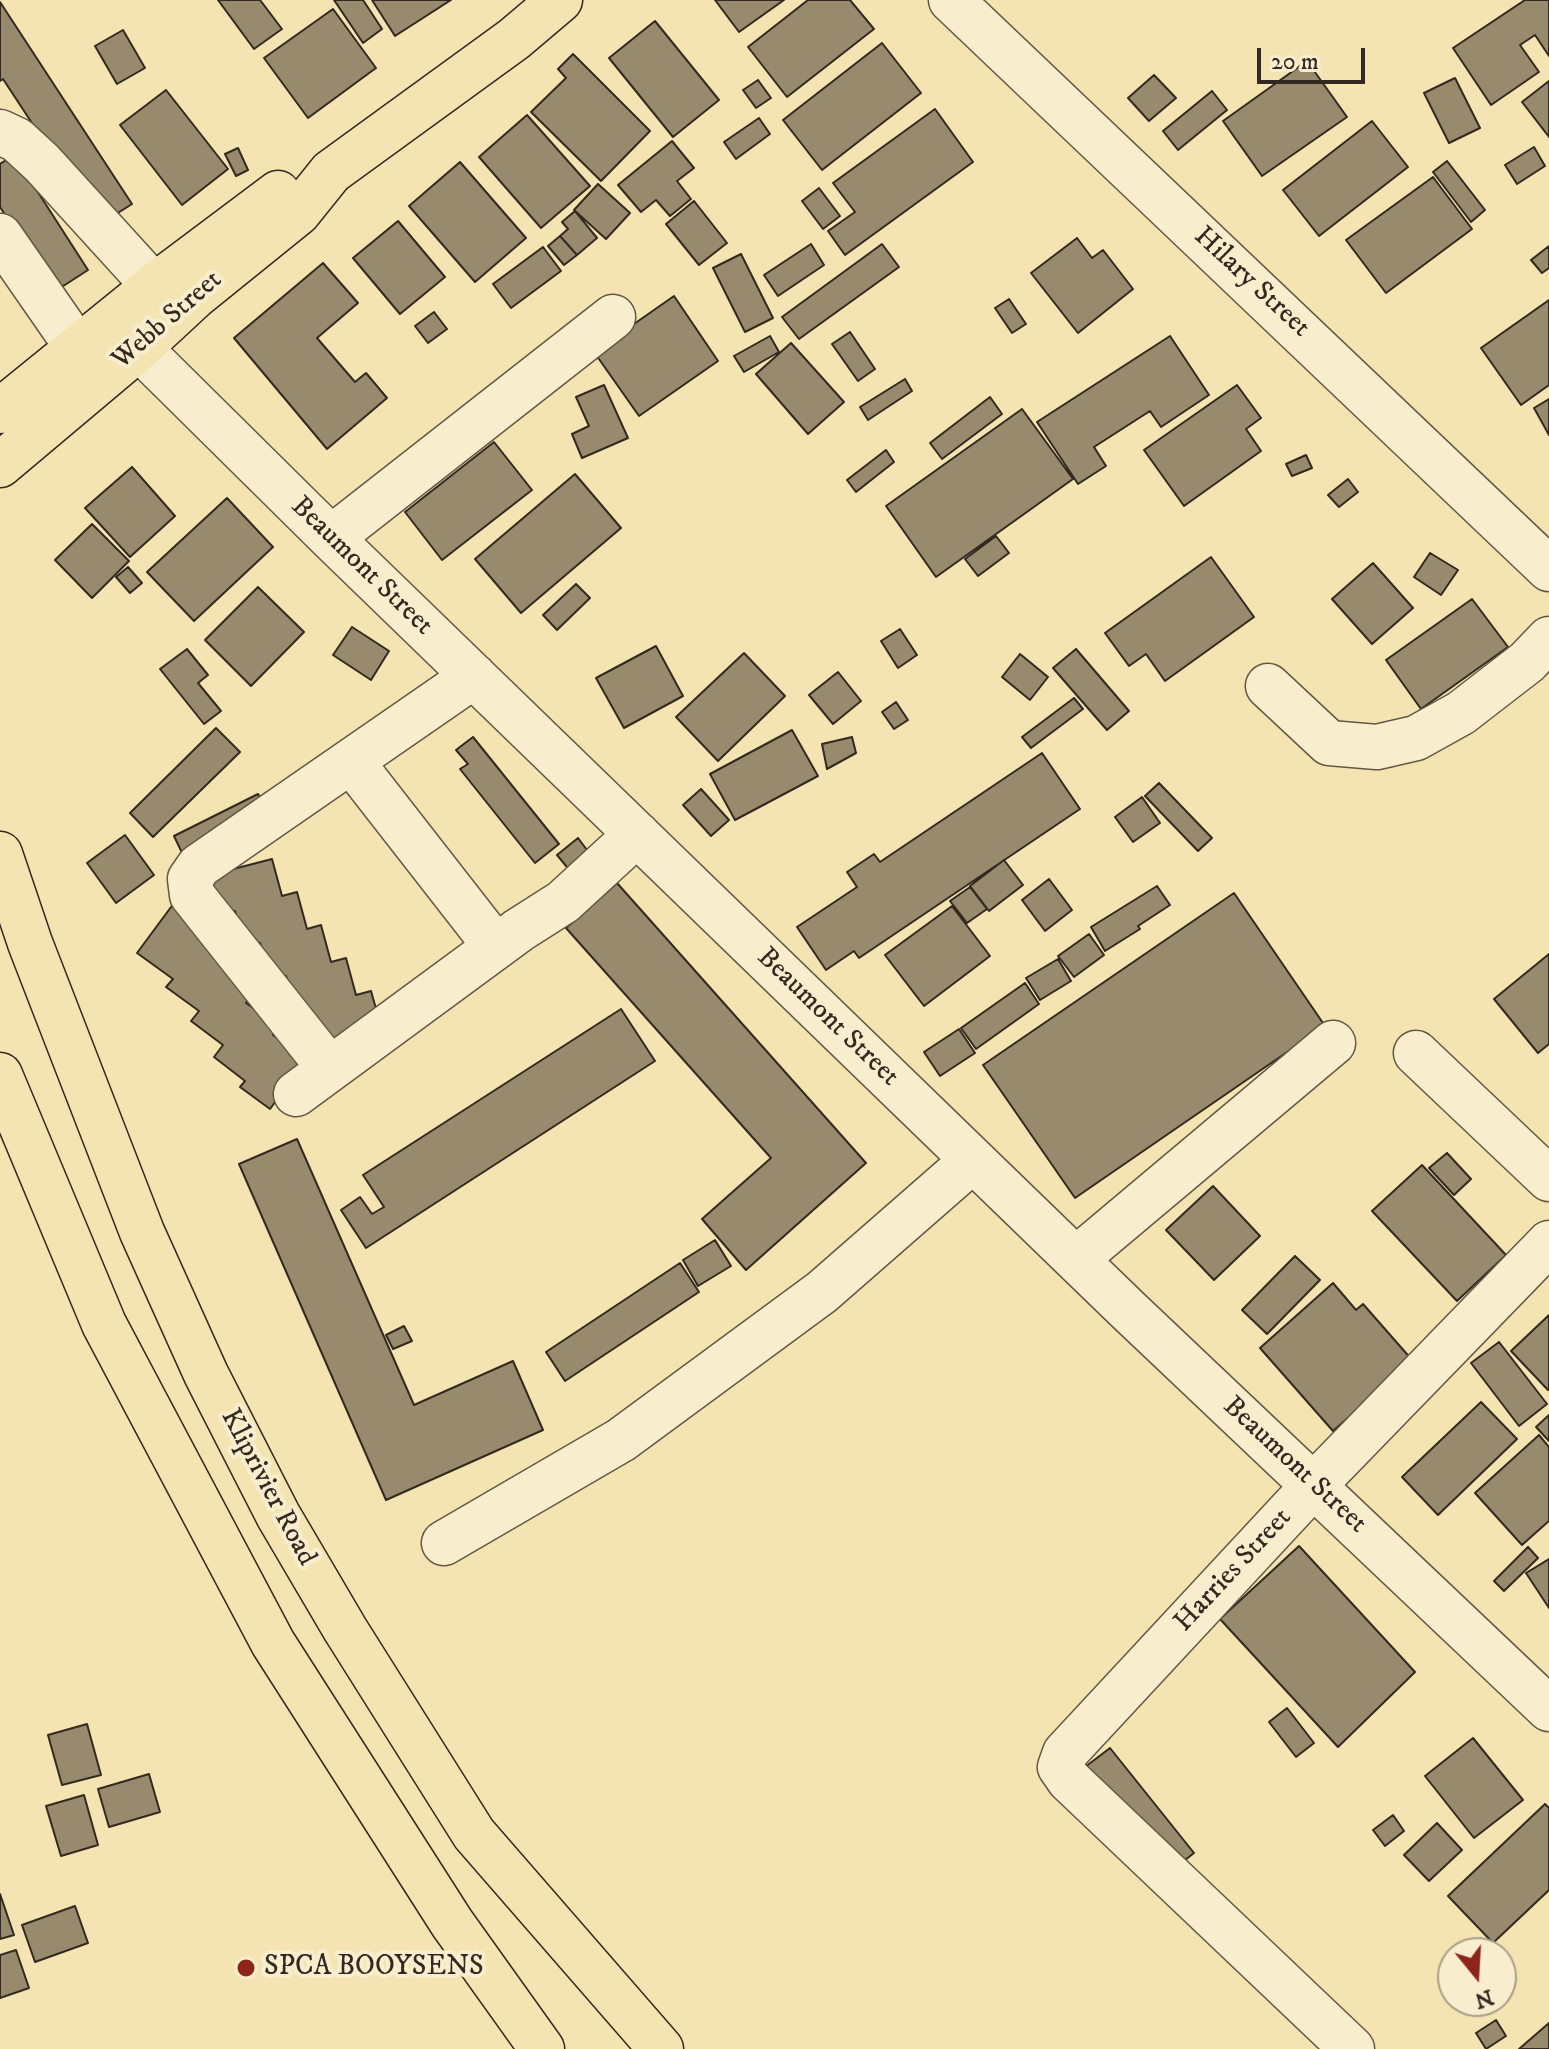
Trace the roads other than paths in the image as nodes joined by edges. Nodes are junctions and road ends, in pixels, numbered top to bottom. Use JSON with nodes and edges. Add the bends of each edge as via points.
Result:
{"nodes":[{"id":1,"x":560,"y":0,"type":"edge"},
{"id":2,"x":951,"y":0,"type":"edge"},
{"id":3,"x":0,"y":132,"type":"edge"},
{"id":4,"x":331,"y":172,"type":"junction"},
{"id":5,"x":0,"y":236,"type":"edge"},
{"id":6,"x":154,"y":286,"type":"junction"},
{"id":7,"x":613,"y":317,"type":"dead end"},
{"id":8,"x":128,"y":332,"type":"junction"},
{"id":9,"x":77,"y":347,"type":"junction"},
{"id":10,"x":0,"y":411,"type":"edge"},
{"id":11,"x":0,"y":465,"type":"edge"},
{"id":12,"x":331,"y":538,"type":"junction"},
{"id":13,"x":1549,"y":569,"type":"edge"},
{"id":14,"x":1549,"y":639,"type":"edge"},
{"id":15,"x":474,"y":676,"type":"junction"},
{"id":16,"x":1268,"y":686,"type":"dead end"},
{"id":17,"x":351,"y":761,"type":"junction"},
{"id":18,"x":637,"y":834,"type":"junction"},
{"id":19,"x":0,"y":854,"type":"edge"},
{"id":20,"x":496,"y":947,"type":"junction"},
{"id":21,"x":1333,"y":1043,"type":"dead end"},
{"id":22,"x":1416,"y":1053,"type":"dead end"},
{"id":23,"x":0,"y":1075,"type":"edge"},
{"id":24,"x":973,"y":1160,"type":"junction"},
{"id":25,"x":1549,"y":1179,"type":"edge"},
{"id":26,"x":1549,"y":1243,"type":"edge"},
{"id":27,"x":1076,"y":1259,"type":"junction"},
{"id":28,"x":1314,"y":1485,"type":"junction"},
{"id":29,"x":444,"y":1543,"type":"dead end"},
{"id":30,"x":1549,"y":1709,"type":"edge"},
{"id":31,"x":542,"y":2049,"type":"edge"},
{"id":32,"x":661,"y":2049,"type":"edge"},
{"id":33,"x":1352,"y":2049,"type":"edge"}],
"edges":[{"from":1,"to":4,"type":"main road","name":"Webb Street"},
{"from":2,"to":13,"type":"street","name":"Hilary Street"},
{"from":3,"to":6,"type":"street","via":[[42,163]]},
{"from":4,"to":6,"type":"main road","name":"Webb Street","via":[[310,177],[264,202]]},
{"from":4,"to":8,"type":"main road","name":"Webb Street","via":[[298,213],[194,297]]},
{"from":5,"to":9,"type":"street"},
{"from":6,"to":8,"type":"main road","name":"Webb Street"},
{"from":7,"to":12,"type":"street"},
{"from":8,"to":9,"type":"main road","name":"Webb Street"},
{"from":8,"to":11,"type":"main road","name":"Webb Street"},
{"from":8,"to":12,"type":"street","name":"Beaumont Street"},
{"from":9,"to":10,"type":"main road","name":"Webb Street"},
{"from":12,"to":15,"type":"street","name":"Beaumont Street"},
{"from":14,"to":16,"type":"street","via":[[1461,713],[1416,738],[1377,747],[1329,743]]},
{"from":15,"to":17,"type":"street"},
{"from":15,"to":18,"type":"street","name":"Beaumont Street"},
{"from":17,"to":20,"type":"street"},
{"from":17,"to":20,"type":"street","via":[[199,866],[190,879],[192,895],[313,1082]]},
{"from":18,"to":20,"type":"street","via":[[563,902]]},
{"from":18,"to":24,"type":"street","name":"Beaumont Street"},
{"from":19,"to":32,"type":"main road","name":"Kliprivier Road","via":[[142,1232],[278,1515],[474,1834]]},
{"from":21,"to":27,"type":"street"},
{"from":22,"to":25,"type":"street"},
{"from":23,"to":31,"type":"main road","via":[[104,1324],[273,1643],[452,1923]]},
{"from":24,"to":27,"type":"street","name":"Beaumont Street"},
{"from":24,"to":29,"type":"street","via":[[822,1292],[634,1431]]},
{"from":26,"to":28,"type":"street","name":"Harries Street"},
{"from":27,"to":28,"type":"street","name":"Beaumont Street"},
{"from":28,"to":30,"type":"street","name":"Beaumont Street"},
{"from":28,"to":33,"type":"street","name":"Harries Street","via":[[1065,1753],[1060,1767]]}]}
